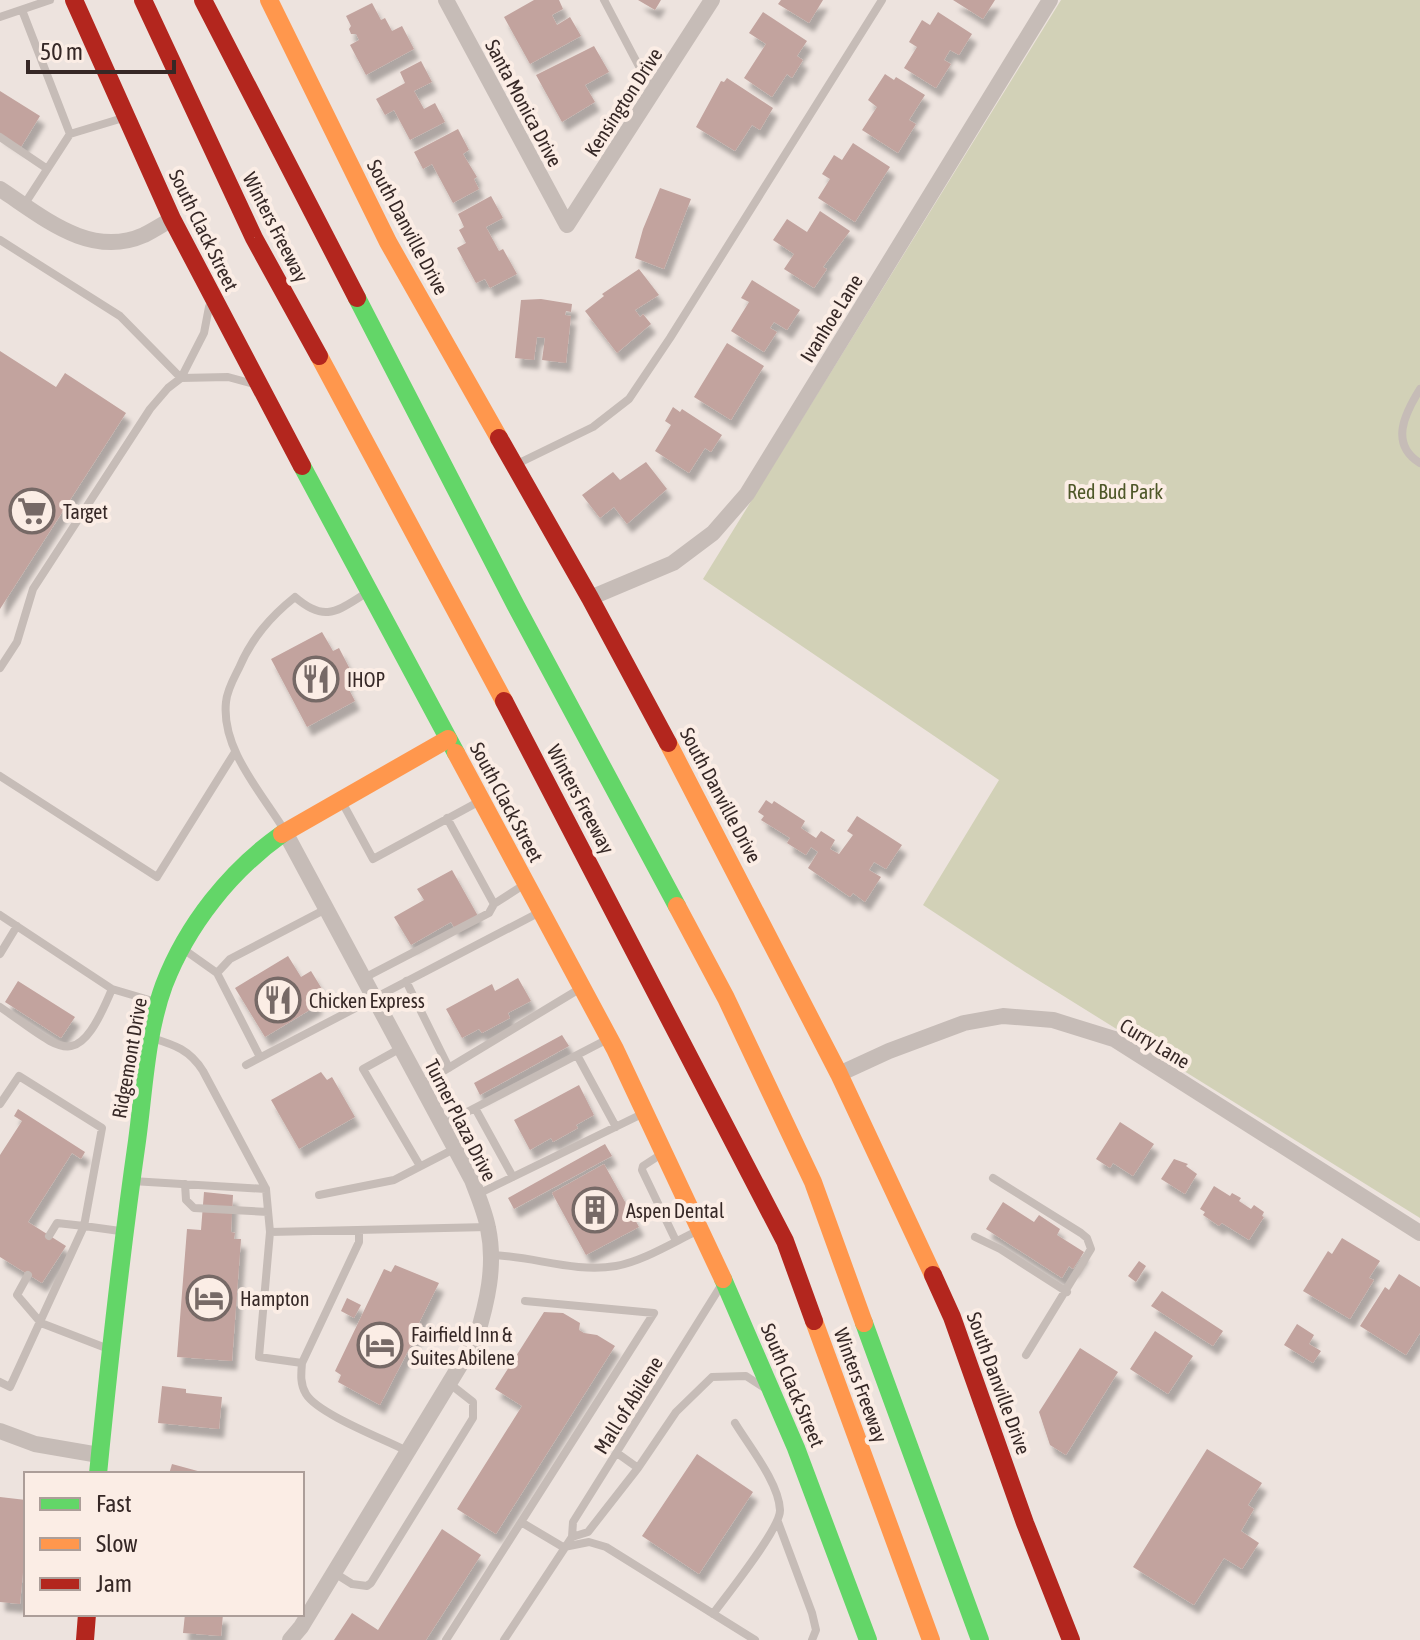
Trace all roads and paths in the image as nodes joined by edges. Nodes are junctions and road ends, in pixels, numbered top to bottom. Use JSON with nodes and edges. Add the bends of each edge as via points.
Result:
{"nodes":[{"id":1,"x":50,"y":0,"type":"edge"},
{"id":2,"x":74,"y":0,"type":"edge"},
{"id":3,"x":143,"y":0,"type":"edge"},
{"id":4,"x":203,"y":0,"type":"edge"},
{"id":5,"x":269,"y":0,"type":"edge"},
{"id":6,"x":446,"y":0,"type":"edge"},
{"id":7,"x":604,"y":0,"type":"edge"},
{"id":8,"x":712,"y":0,"type":"edge"},
{"id":9,"x":882,"y":0,"type":"edge"},
{"id":10,"x":1050,"y":0,"type":"edge"},
{"id":11,"x":22,"y":10,"type":"junction"},
{"id":12,"x":0,"y":17,"type":"edge"},
{"id":13,"x":653,"y":92,"type":"junction"},
{"id":14,"x":126,"y":117,"type":"junction"},
{"id":15,"x":70,"y":134,"type":"junction"},
{"id":16,"x":0,"y":137,"type":"edge"},
{"id":17,"x":46,"y":168,"type":"junction"},
{"id":18,"x":0,"y":189,"type":"edge"},
{"id":19,"x":24,"y":205,"type":"junction"},
{"id":20,"x":172,"y":219,"type":"junction"},
{"id":21,"x":567,"y":225,"type":"joint"},
{"id":22,"x":0,"y":240,"type":"edge"},
{"id":23,"x":211,"y":296,"type":"junction"},
{"id":24,"x":181,"y":378,"type":"junction"},
{"id":25,"x":258,"y":386,"type":"junction"},
{"id":26,"x":1420,"y":389,"type":"edge"},
{"id":27,"x":1420,"y":463,"type":"edge"},
{"id":28,"x":514,"y":465,"type":"junction"},
{"id":29,"x":369,"y":591,"type":"junction"},
{"id":30,"x":590,"y":598,"type":"junction"},
{"id":31,"x":0,"y":668,"type":"edge"},
{"id":32,"x":448,"y":739,"type":"junction"},
{"id":33,"x":235,"y":752,"type":"junction"},
{"id":34,"x":0,"y":776,"type":"edge"},
{"id":35,"x":481,"y":800,"type":"junction"},
{"id":36,"x":342,"y":801,"type":"junction"},
{"id":37,"x":447,"y":818,"type":"junction"},
{"id":38,"x":285,"y":832,"type":"junction"},
{"id":39,"x":525,"y":884,"type":"junction"},
{"id":40,"x":494,"y":904,"type":"junction"},
{"id":41,"x":326,"y":908,"type":"junction"},
{"id":42,"x":541,"y":912,"type":"junction"},
{"id":43,"x":0,"y":915,"type":"edge"},
{"id":44,"x":17,"y":926,"type":"junction"},
{"id":45,"x":182,"y":948,"type":"junction"},
{"id":46,"x":0,"y":954,"type":"edge"},
{"id":47,"x":217,"y":973,"type":"junction"},
{"id":48,"x":364,"y":979,"type":"junction"},
{"id":49,"x":406,"y":981,"type":"junction"},
{"id":50,"x":581,"y":988,"type":"junction"},
{"id":51,"x":112,"y":989,"type":"junction"},
{"id":52,"x":374,"y":998,"type":"junction"},
{"id":53,"x":160,"y":1003,"type":"junction"},
{"id":54,"x":0,"y":1007,"type":"edge"},
{"id":55,"x":151,"y":1037,"type":"junction"},
{"id":56,"x":609,"y":1039,"type":"junction"},
{"id":57,"x":401,"y":1047,"type":"junction"},
{"id":58,"x":577,"y":1055,"type":"junction"},
{"id":59,"x":260,"y":1057,"type":"junction"},
{"id":60,"x":246,"y":1065,"type":"dead end"},
{"id":61,"x":449,"y":1068,"type":"junction"},
{"id":62,"x":839,"y":1074,"type":"junction"},
{"id":63,"x":422,"y":1084,"type":"junction"},
{"id":64,"x":0,"y":1104,"type":"edge"},
{"id":65,"x":475,"y":1108,"type":"junction"},
{"id":66,"x":645,"y":1113,"type":"junction"},
{"id":67,"x":444,"y":1124,"type":"junction"},
{"id":68,"x":616,"y":1127,"type":"junction"},
{"id":69,"x":456,"y":1148,"type":"junction"},
{"id":70,"x":664,"y":1153,"type":"junction"},
{"id":71,"x":420,"y":1166,"type":"junction"},
{"id":72,"x":513,"y":1177,"type":"junction"},
{"id":73,"x":993,"y":1178,"type":"dead end"},
{"id":74,"x":131,"y":1181,"type":"junction"},
{"id":75,"x":185,"y":1184,"type":"junction"},
{"id":76,"x":266,"y":1189,"type":"junction"},
{"id":77,"x":477,"y":1194,"type":"junction"},
{"id":78,"x":319,"y":1195,"type":"dead end"},
{"id":79,"x":268,"y":1212,"type":"junction"},
{"id":80,"x":84,"y":1226,"type":"junction"},
{"id":81,"x":488,"y":1227,"type":"junction"},
{"id":82,"x":700,"y":1229,"type":"junction"},
{"id":83,"x":359,"y":1230,"type":"junction"},
{"id":84,"x":124,"y":1232,"type":"junction"},
{"id":85,"x":270,"y":1232,"type":"junction"},
{"id":86,"x":1420,"y":1233,"type":"edge"},
{"id":87,"x":49,"y":1236,"type":"dead end"},
{"id":88,"x":975,"y":1237,"type":"dead end"},
{"id":89,"x":676,"y":1241,"type":"junction"},
{"id":90,"x":490,"y":1255,"type":"junction"},
{"id":91,"x":28,"y":1275,"type":"dead end"},
{"id":92,"x":724,"y":1280,"type":"junction"},
{"id":93,"x":1067,"y":1292,"type":"junction"},
{"id":94,"x":525,"y":1301,"type":"dead end"},
{"id":95,"x":41,"y":1323,"type":"junction"},
{"id":96,"x":110,"y":1350,"type":"junction"},
{"id":97,"x":1026,"y":1355,"type":"dead end"},
{"id":98,"x":302,"y":1363,"type":"junction"},
{"id":99,"x":0,"y":1382,"type":"edge"},
{"id":100,"x":450,"y":1384,"type":"junction"},
{"id":101,"x":772,"y":1393,"type":"junction"},
{"id":102,"x":735,"y":1423,"type":"dead end"},
{"id":103,"x":0,"y":1431,"type":"edge"},
{"id":104,"x":407,"y":1451,"type":"junction"},
{"id":105,"x":617,"y":1453,"type":"junction"},
{"id":106,"x":99,"y":1455,"type":"junction"},
{"id":107,"x":638,"y":1468,"type":"junction"},
{"id":108,"x":98,"y":1472,"type":"edge"},
{"id":109,"x":521,"y":1522,"type":"junction"},
{"id":110,"x":778,"y":1522,"type":"junction"},
{"id":111,"x":572,"y":1537,"type":"junction"},
{"id":112,"x":563,"y":1547,"type":"junction"},
{"id":113,"x":333,"y":1572,"type":"junction"},
{"id":114,"x":713,"y":1614,"type":"junction"},
{"id":115,"x":87,"y":1616,"type":"edge"},
{"id":116,"x":85,"y":1640,"type":"edge"},
{"id":117,"x":290,"y":1640,"type":"edge"},
{"id":118,"x":446,"y":1640,"type":"edge"},
{"id":119,"x":504,"y":1640,"type":"edge"},
{"id":120,"x":755,"y":1640,"type":"edge"},
{"id":121,"x":812,"y":1640,"type":"edge"},
{"id":122,"x":868,"y":1640,"type":"edge"},
{"id":123,"x":931,"y":1640,"type":"edge"},
{"id":124,"x":980,"y":1640,"type":"edge"},
{"id":125,"x":1071,"y":1640,"type":"edge"}],
"edges":[{"from":1,"to":11,"type":"lane"},
{"from":2,"to":14,"type":"main road","name":"South Clack Street"},
{"from":3,"to":123,"type":"main road","name":"Winters Freeway","via":[[254,238],[606,892],[785,1241]]},
{"from":4,"to":124,"type":"main road","name":"Winters Freeway","via":[[516,606],[726,998],[807,1168]]},
{"from":5,"to":28,"type":"main road","name":"South Danville Drive","via":[[388,242]]},
{"from":6,"to":21,"type":"street","name":"Santa Monica Drive"},
{"from":7,"to":13,"type":"lane"},
{"from":8,"to":13,"type":"street","name":"Kensington Drive"},
{"from":9,"to":28,"type":"lane","via":[[629,399],[593,427]]},
{"from":10,"to":30,"type":"street","name":"Ivanhoe Lane","via":[[747,494],[713,533],[673,563]]},
{"from":11,"to":12,"type":"lane"},
{"from":11,"to":15,"type":"lane"},
{"from":13,"to":21,"type":"street","name":"Kensington Drive"},
{"from":14,"to":15,"type":"lane"},
{"from":14,"to":20,"type":"main road","name":"South Clack Street"},
{"from":15,"to":17,"type":"lane"},
{"from":16,"to":17,"type":"lane"},
{"from":17,"to":19,"type":"lane"},
{"from":18,"to":19,"type":"street"},
{"from":19,"to":20,"type":"street","via":[[65,232],[104,242],[142,236]]},
{"from":20,"to":23,"type":"main road","name":"South Clack Street"},
{"from":22,"to":24,"type":"lane","via":[[120,316]]},
{"from":23,"to":24,"type":"lane","via":[[204,333]]},
{"from":23,"to":25,"type":"main road","name":"South Clack Street"},
{"from":24,"to":25,"type":"lane","via":[[228,377]]},
{"from":24,"to":31,"type":"lane","via":[[150,409],[33,589],[17,642]]},
{"from":25,"to":29,"type":"main road","name":"South Clack Street"},
{"from":26,"to":27,"type":"lane","via":[[1401,431],[1406,450]]},
{"from":28,"to":30,"type":"main road","name":"South Danville Drive"},
{"from":29,"to":32,"type":"main road","name":"South Clack Street"},
{"from":29,"to":33,"type":"lane","via":[[333,613],[308,609],[295,597],[258,632],[226,700],[225,724]]},
{"from":30,"to":62,"type":"main road","name":"South Danville Drive"},
{"from":32,"to":35,"type":"main road","name":"South Clack Street"},
{"from":32,"to":36,"type":"main road","name":"Ridgemont Drive"},
{"from":33,"to":34,"type":"lane","via":[[157,877]]},
{"from":33,"to":38,"type":"lane"},
{"from":35,"to":37,"type":"lane"},
{"from":35,"to":39,"type":"main road","name":"South Clack Street"},
{"from":36,"to":37,"type":"lane","via":[[373,859]]},
{"from":36,"to":38,"type":"main road","name":"Ridgemont Drive"},
{"from":37,"to":40,"type":"lane"},
{"from":38,"to":41,"type":"street","name":"Turner Plaza Drive"},
{"from":38,"to":45,"type":"main road","name":"Ridgemont Drive","via":[[230,880],[192,926]]},
{"from":39,"to":40,"type":"lane"},
{"from":39,"to":42,"type":"main road","name":"South Clack Street"},
{"from":40,"to":48,"type":"lane","via":[[489,913]]},
{"from":41,"to":47,"type":"lane","via":[[230,959]]},
{"from":41,"to":48,"type":"street","name":"Turner Plaza Drive"},
{"from":42,"to":49,"type":"lane"},
{"from":42,"to":50,"type":"main road","name":"South Clack Street"},
{"from":43,"to":44,"type":"lane"},
{"from":44,"to":46,"type":"lane"},
{"from":44,"to":51,"type":"lane"},
{"from":45,"to":47,"type":"lane"},
{"from":45,"to":53,"type":"main road","name":"Ridgemont Drive"},
{"from":47,"to":59,"type":"lane"},
{"from":48,"to":52,"type":"street","name":"Turner Plaza Drive"},
{"from":49,"to":52,"type":"lane"},
{"from":49,"to":61,"type":"lane"},
{"from":50,"to":56,"type":"main road","name":"South Clack Street"},
{"from":50,"to":61,"type":"lane"},
{"from":51,"to":53,"type":"lane"},
{"from":51,"to":54,"type":"lane","via":[[86,1037],[71,1048],[57,1045]]},
{"from":52,"to":57,"type":"street","name":"Turner Plaza Drive"},
{"from":52,"to":59,"type":"lane"},
{"from":53,"to":55,"type":"main road","name":"Ridgemont Drive"},
{"from":55,"to":74,"type":"main road","name":"Ridgemont Drive"},
{"from":55,"to":76,"type":"lane","via":[[194,1056]]},
{"from":56,"to":58,"type":"lane"},
{"from":56,"to":66,"type":"main road","name":"South Clack Street"},
{"from":57,"to":63,"type":"street","name":"Turner Plaza Drive"},
{"from":57,"to":71,"type":"lane","via":[[363,1069]]},
{"from":58,"to":65,"type":"lane"},
{"from":58,"to":68,"type":"lane"},
{"from":59,"to":60,"type":"lane"},
{"from":61,"to":63,"type":"lane"},
{"from":62,"to":86,"type":"street","name":"Curry Lane","via":[[964,1023],[1003,1016],[1053,1020],[1114,1039]]},
{"from":62,"to":125,"type":"main road","name":"South Danville Drive","via":[[952,1317]]},
{"from":63,"to":67,"type":"street","name":"Turner Plaza Drive"},
{"from":64,"to":80,"type":"lane","via":[[19,1076],[102,1128]]},
{"from":65,"to":67,"type":"lane"},
{"from":65,"to":72,"type":"lane"},
{"from":66,"to":68,"type":"lane"},
{"from":66,"to":70,"type":"main road","name":"South Clack Street"},
{"from":67,"to":69,"type":"street","name":"Turner Plaza Drive"},
{"from":68,"to":72,"type":"lane"},
{"from":69,"to":71,"type":"lane"},
{"from":69,"to":77,"type":"street","name":"Turner Plaza Drive"},
{"from":70,"to":82,"type":"main road","name":"South Clack Street"},
{"from":70,"to":89,"type":"lane","via":[[642,1170]]},
{"from":71,"to":78,"type":"lane","via":[[394,1180]]},
{"from":72,"to":77,"type":"lane"},
{"from":73,"to":93,"type":"lane","via":[[1087,1238],[1090,1254]]},
{"from":74,"to":75,"type":"lane"},
{"from":74,"to":84,"type":"main road","name":"Ridgemont Drive"},
{"from":75,"to":76,"type":"lane"},
{"from":75,"to":79,"type":"lane","via":[[186,1200],[194,1208]]},
{"from":76,"to":79,"type":"lane"},
{"from":77,"to":81,"type":"street","name":"Turner Plaza Drive"},
{"from":79,"to":85,"type":"lane"},
{"from":80,"to":84,"type":"lane"},
{"from":80,"to":87,"type":"lane","via":[[57,1223]]},
{"from":80,"to":95,"type":"lane"},
{"from":81,"to":83,"type":"lane"},
{"from":81,"to":90,"type":"street","name":"Turner Plaza Drive"},
{"from":82,"to":89,"type":"lane"},
{"from":82,"to":92,"type":"main road","name":"South Clack Street"},
{"from":83,"to":85,"type":"lane"},
{"from":83,"to":98,"type":"lane","via":[[359,1242]]},
{"from":84,"to":96,"type":"main road","name":"Ridgemont Drive"},
{"from":85,"to":98,"type":"lane","via":[[259,1357]]},
{"from":88,"to":93,"type":"lane"},
{"from":89,"to":90,"type":"lane","via":[[614,1266],[568,1266]]},
{"from":90,"to":100,"type":"street","name":"Turner Plaza Drive","via":[[487,1301],[476,1339]]},
{"from":91,"to":95,"type":"lane","via":[[17,1295]]},
{"from":92,"to":101,"type":"main road","name":"South Clack Street"},
{"from":92,"to":105,"type":"lane","name":"Mall of Abilene"},
{"from":93,"to":97,"type":"lane"},
{"from":94,"to":109,"type":"lane","via":[[654,1313]]},
{"from":95,"to":96,"type":"lane"},
{"from":95,"to":99,"type":"lane","via":[[10,1387]]},
{"from":96,"to":106,"type":"main road","name":"Ridgemont Drive"},
{"from":98,"to":104,"type":"lane","via":[[301,1380],[319,1407]]},
{"from":100,"to":104,"type":"street","name":"Turner Plaza Drive"},
{"from":100,"to":113,"type":"lane","via":[[473,1402],[468,1428],[371,1583],[352,1584]]},
{"from":101,"to":107,"type":"lane","via":[[746,1376],[712,1377],[676,1412]]},
{"from":101,"to":122,"type":"main road","name":"South Clack Street"},
{"from":102,"to":110,"type":"lane","via":[[777,1496]]},
{"from":103,"to":106,"type":"street","via":[[35,1444]]},
{"from":104,"to":113,"type":"street","name":"Turner Plaza Drive"},
{"from":105,"to":107,"type":"lane"},
{"from":105,"to":111,"type":"lane","name":"Mall of Abilene","via":[[573,1522]]},
{"from":106,"to":108,"type":"main road","name":"Ridgemont Drive"},
{"from":107,"to":111,"type":"lane","via":[[588,1532]]},
{"from":109,"to":112,"type":"lane"},
{"from":109,"to":118,"type":"lane"},
{"from":110,"to":114,"type":"lane"},
{"from":110,"to":121,"type":"lane","via":[[812,1613]]},
{"from":111,"to":112,"type":"lane","name":"Mall of Abilene"},
{"from":112,"to":114,"type":"lane","via":[[596,1542]]},
{"from":112,"to":119,"type":"lane","name":"Mall of Abilene"},
{"from":113,"to":117,"type":"street","name":"Turner Plaza Drive"},
{"from":114,"to":120,"type":"lane"},
{"from":115,"to":116,"type":"main road"}]}
